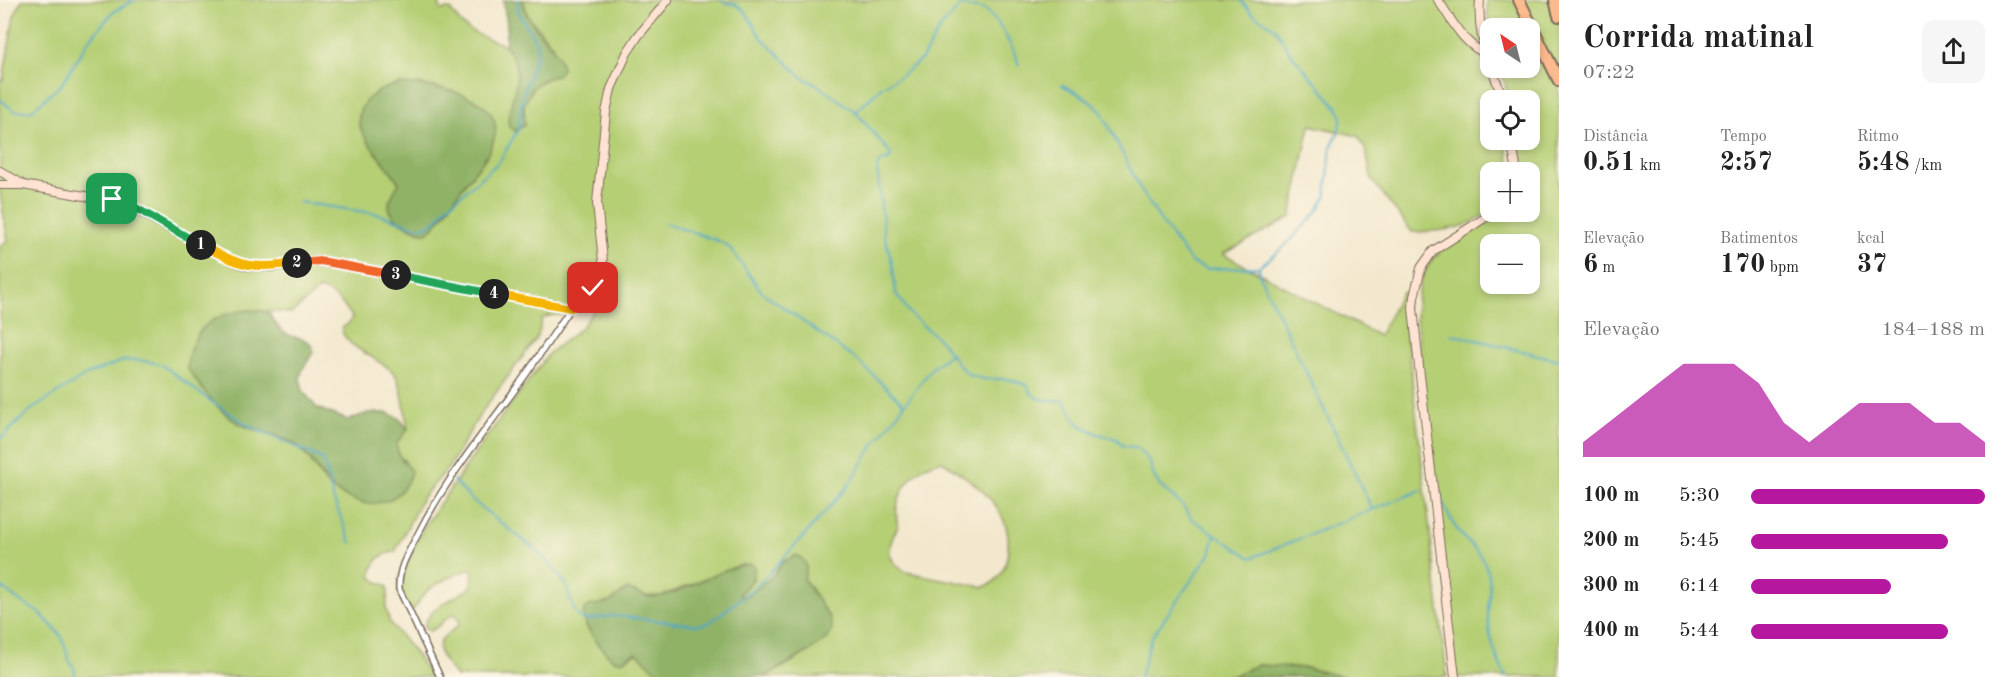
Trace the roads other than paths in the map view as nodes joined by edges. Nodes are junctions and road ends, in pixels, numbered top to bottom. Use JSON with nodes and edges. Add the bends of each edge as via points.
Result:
{"nodes":[{"id":1,"x":668,"y":0,"type":"edge"},
{"id":2,"x":1438,"y":0,"type":"edge"},
{"id":3,"x":1480,"y":0,"type":"edge"},
{"id":4,"x":1519,"y":0,"type":"edge"},
{"id":5,"x":1555,"y":0,"type":"edge"},
{"id":6,"x":1559,"y":16,"type":"edge"},
{"id":7,"x":1480,"y":18,"type":"edge"},
{"id":8,"x":1480,"y":52,"type":"edge"},
{"id":9,"x":1559,"y":81,"type":"edge"},
{"id":10,"x":0,"y":171,"type":"edge"},
{"id":11,"x":0,"y":185,"type":"edge"},
{"id":12,"x":23,"y":185,"type":"junction"},
{"id":13,"x":1480,"y":220,"type":"edge"},
{"id":14,"x":571,"y":308,"type":"junction"},
{"id":15,"x":440,"y":677,"type":"edge"},
{"id":16,"x":1455,"y":677,"type":"edge"}],
"edges":[{"from":1,"to":14,"type":"street","via":[[627,53],[611,89],[597,203],[602,274],[598,283]]},
{"from":2,"to":8,"type":"street","via":[[1463,37]]},
{"from":3,"to":7,"type":"street"},
{"from":4,"to":9,"type":"highway"},
{"from":5,"to":6,"type":"highway"},
{"from":10,"to":12,"type":"street"},
{"from":11,"to":12,"type":"street"},
{"from":12,"to":14,"type":"street","via":[[124,203],[247,266],[321,261]]},
{"from":13,"to":16,"type":"street","via":[[1433,251],[1421,268],[1413,308]]},
{"from":14,"to":15,"type":"street","via":[[453,474],[403,563],[399,589]]}]}
